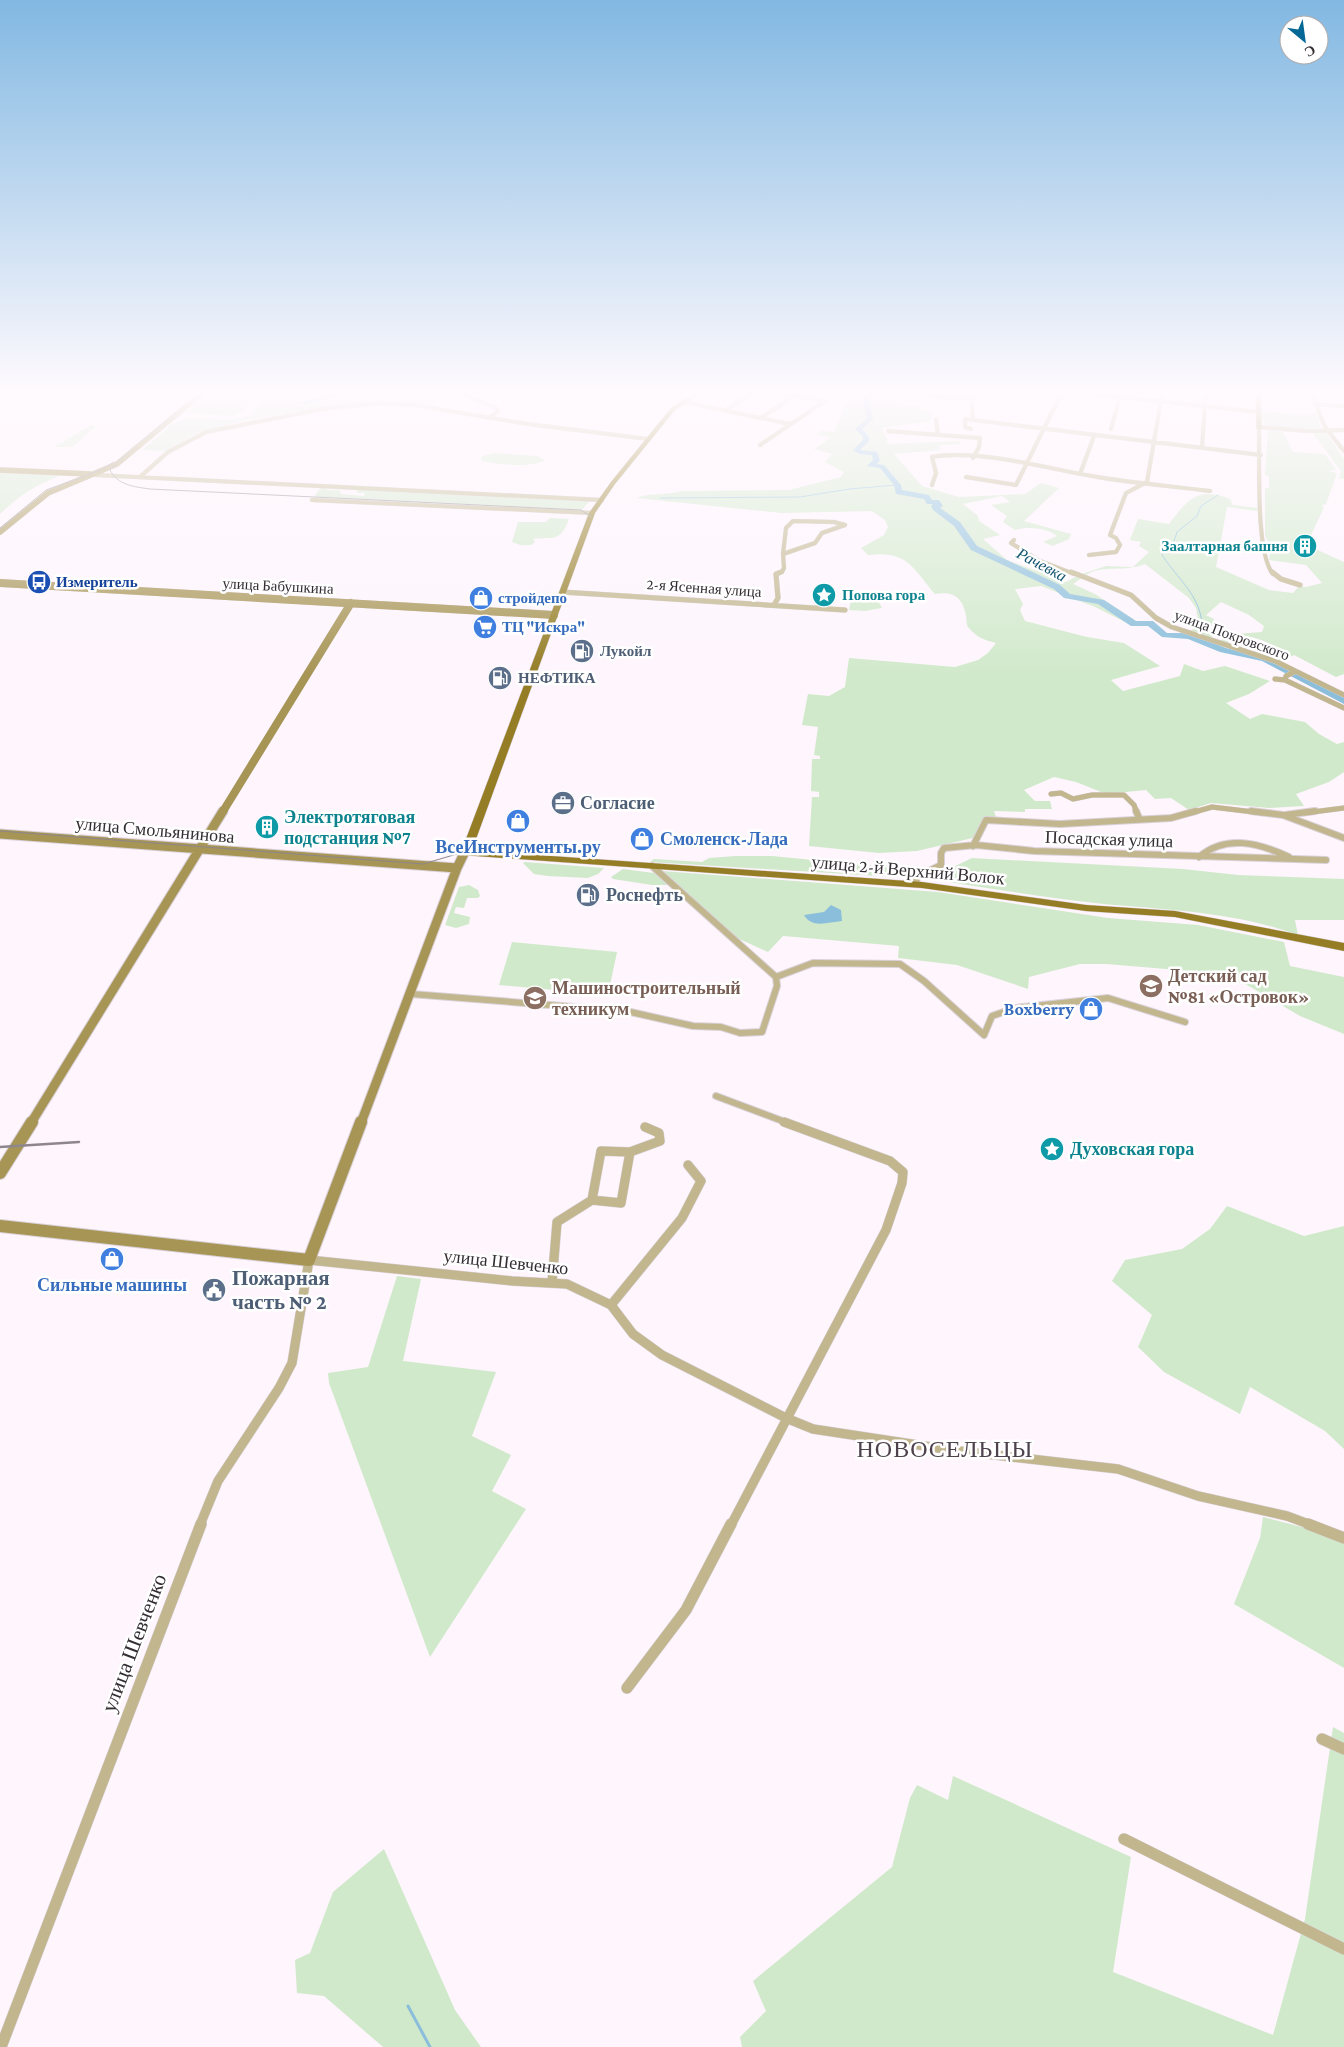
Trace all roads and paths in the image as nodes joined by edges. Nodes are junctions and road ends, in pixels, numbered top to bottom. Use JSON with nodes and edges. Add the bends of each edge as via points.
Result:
{"nodes":[{"id":1,"x":60,"y":485,"type":"edge"},
{"id":2,"x":65,"y":485,"type":"edge"},
{"id":3,"x":295,"y":485,"type":"edge"},
{"id":4,"x":614,"y":485,"type":"edge"},
{"id":5,"x":1142,"y":485,"type":"edge"},
{"id":6,"x":1165,"y":485,"type":"edge"},
{"id":7,"x":1261,"y":485,"type":"edge"},
{"id":8,"x":322,"y":486,"type":"junction"},
{"id":9,"x":1210,"y":491,"type":"dead end"},
{"id":10,"x":602,"y":500,"type":"junction"},
{"id":11,"x":592,"y":515,"type":"junction"},
{"id":12,"x":0,"y":526,"type":"edge"},
{"id":13,"x":0,"y":532,"type":"edge"},
{"id":14,"x":1014,"y":540,"type":"dead end"},
{"id":15,"x":783,"y":554,"type":"junction"},
{"id":16,"x":1089,"y":555,"type":"dead end"},
{"id":17,"x":0,"y":583,"type":"edge"},
{"id":18,"x":1300,"y":585,"type":"dead end"},
{"id":19,"x":562,"y":592,"type":"junction"},
{"id":20,"x":352,"y":603,"type":"junction"},
{"id":21,"x":774,"y":605,"type":"junction"},
{"id":22,"x":845,"y":610,"type":"dead end"},
{"id":23,"x":554,"y":615,"type":"junction"},
{"id":24,"x":1290,"y":675,"type":"junction"},
{"id":25,"x":1275,"y":679,"type":"dead end"},
{"id":26,"x":1344,"y":695,"type":"edge"},
{"id":27,"x":1344,"y":708,"type":"edge"},
{"id":28,"x":1050,"y":794,"type":"dead end"},
{"id":29,"x":1344,"y":808,"type":"edge"},
{"id":30,"x":1283,"y":815,"type":"junction"},
{"id":31,"x":1138,"y":818,"type":"junction"},
{"id":32,"x":0,"y":834,"type":"edge"},
{"id":33,"x":1344,"y":838,"type":"edge"},
{"id":34,"x":471,"y":839,"type":"joint"},
{"id":35,"x":973,"y":846,"type":"junction"},
{"id":36,"x":199,"y":851,"type":"junction"},
{"id":37,"x":466,"y":853,"type":"junction"},
{"id":38,"x":1199,"y":858,"type":"junction"},
{"id":39,"x":1292,"y":859,"type":"junction"},
{"id":40,"x":1326,"y":860,"type":"dead end"},
{"id":41,"x":652,"y":866,"type":"junction"},
{"id":42,"x":457,"y":868,"type":"junction"},
{"id":43,"x":916,"y":884,"type":"junction"},
{"id":44,"x":1344,"y":947,"type":"edge"},
{"id":45,"x":776,"y":977,"type":"junction"},
{"id":46,"x":411,"y":994,"type":"junction"},
{"id":47,"x":1185,"y":1022,"type":"dead end"},
{"id":48,"x":716,"y":1096,"type":"dead end"},
{"id":49,"x":646,"y":1127,"type":"dead end"},
{"id":50,"x":630,"y":1152,"type":"junction"},
{"id":51,"x":688,"y":1165,"type":"dead end"},
{"id":52,"x":0,"y":1173,"type":"edge"},
{"id":53,"x":592,"y":1200,"type":"junction"},
{"id":54,"x":0,"y":1226,"type":"edge"},
{"id":55,"x":309,"y":1260,"type":"junction"},
{"id":56,"x":552,"y":1283,"type":"junction"},
{"id":57,"x":611,"y":1305,"type":"junction"},
{"id":58,"x":786,"y":1418,"type":"junction"},
{"id":59,"x":1344,"y":1538,"type":"edge"},
{"id":60,"x":628,"y":1688,"type":"dead end"},
{"id":61,"x":1322,"y":1739,"type":"dead end"},
{"id":62,"x":1344,"y":1749,"type":"edge"},
{"id":63,"x":1124,"y":1839,"type":"dead end"},
{"id":64,"x":1344,"y":1949,"type":"edge"},
{"id":65,"x":1,"y":2047,"type":"edge"}],
"edges":[{"from":1,"to":12,"type":"street","via":[[41,492]]},
{"from":2,"to":13,"type":"street","via":[[45,494]]},
{"from":3,"to":8,"type":"street"},
{"from":4,"to":10,"type":"main road"},
{"from":5,"to":16,"type":"street","via":[[1126,493],[1114,519],[1110,535],[1120,545],[1116,552]]},
{"from":6,"to":9,"type":"street"},
{"from":7,"to":18,"type":"street","via":[[1262,540],[1270,573],[1281,581]]},
{"from":8,"to":10,"type":"street"},
{"from":8,"to":11,"type":"street","via":[[312,500]]},
{"from":10,"to":11,"type":"main road"},
{"from":11,"to":19,"type":"main road"},
{"from":14,"to":24,"type":"street","name":"улица Покровского","via":[[1012,543],[1038,560],[1131,595],[1156,618],[1172,627],[1276,661]]},
{"from":15,"to":15,"type":"street","via":[[815,543],[822,533],[845,525],[793,521],[786,528]]},
{"from":15,"to":21,"type":"street","via":[[784,568],[776,574],[778,598]]},
{"from":17,"to":20,"type":"street","name":"улица Бабушкина"},
{"from":19,"to":21,"type":"street","name":"2-я Ясенная улица"},
{"from":19,"to":23,"type":"main road"},
{"from":20,"to":23,"type":"street","name":"улица Бабушкина"},
{"from":20,"to":36,"type":"street"},
{"from":21,"to":22,"type":"street","name":"2-я Ясенная улица"},
{"from":23,"to":34,"type":"main road"},
{"from":24,"to":25,"type":"street"},
{"from":24,"to":26,"type":"street","name":"улица Покровского"},
{"from":24,"to":27,"type":"street"},
{"from":28,"to":31,"type":"street","via":[[1061,793],[1074,799],[1092,795],[1124,795],[1134,805]]},
{"from":29,"to":30,"type":"street"},
{"from":30,"to":31,"type":"street","via":[[1212,807],[1171,818]]},
{"from":30,"to":33,"type":"street"},
{"from":31,"to":35,"type":"street","via":[[1060,824],[986,820]]},
{"from":32,"to":36,"type":"street","name":"улица Смольянинова"},
{"from":34,"to":37,"type":"street","name":"улица Шевченко"},
{"from":35,"to":38,"type":"street","name":"Посадская улица"},
{"from":35,"to":43,"type":"street","name":"Посадская улица","via":[[944,848],[941,864],[916,876]]},
{"from":36,"to":42,"type":"street","name":"улица Смольянинова"},
{"from":36,"to":52,"type":"street"},
{"from":37,"to":41,"type":"main road","name":"улица 2-й Верхний Волок"},
{"from":37,"to":42,"type":"street","name":"улица Шевченко"},
{"from":38,"to":39,"type":"street","name":"Посадская улица"},
{"from":38,"to":39,"type":"street","via":[[1211,847],[1234,842],[1250,843]]},
{"from":39,"to":40,"type":"street","name":"Посадская улица"},
{"from":41,"to":43,"type":"main road","name":"улица 2-й Верхний Волок"},
{"from":41,"to":45,"type":"street"},
{"from":42,"to":46,"type":"street","name":"улица Шевченко"},
{"from":43,"to":44,"type":"main road","name":"улица 2-й Верхний Волок","via":[[1086,908],[1175,914]]},
{"from":45,"to":46,"type":"street","via":[[777,986],[762,1032],[663,1021],[626,1010]]},
{"from":45,"to":47,"type":"street","via":[[813,963],[900,964],[924,981],[984,1035],[992,1016],[1014,1008],[1108,998]]},
{"from":46,"to":55,"type":"street","name":"улица Шевченко"},
{"from":48,"to":58,"type":"street","via":[[890,1161],[903,1172],[886,1230]]},
{"from":49,"to":50,"type":"street","via":[[659,1133],[660,1141]]},
{"from":50,"to":53,"type":"street","via":[[601,1151]]},
{"from":50,"to":53,"type":"street","via":[[621,1203]]},
{"from":51,"to":57,"type":"street","via":[[701,1181],[682,1218]]},
{"from":53,"to":56,"type":"street","via":[[557,1222]]},
{"from":54,"to":55,"type":"street"},
{"from":55,"to":56,"type":"street","name":"улица Шевченко"},
{"from":55,"to":65,"type":"street","name":"улица Шевченко","via":[[292,1363],[218,1481]]},
{"from":56,"to":57,"type":"street","name":"улица Шевченко","via":[[567,1284]]},
{"from":57,"to":58,"type":"street","via":[[633,1334],[662,1354]]},
{"from":58,"to":59,"type":"street","via":[[838,1433],[1118,1469],[1198,1496],[1287,1516]]},
{"from":58,"to":60,"type":"street","via":[[686,1610]]},
{"from":61,"to":62,"type":"street"},
{"from":63,"to":64,"type":"street"}]}
